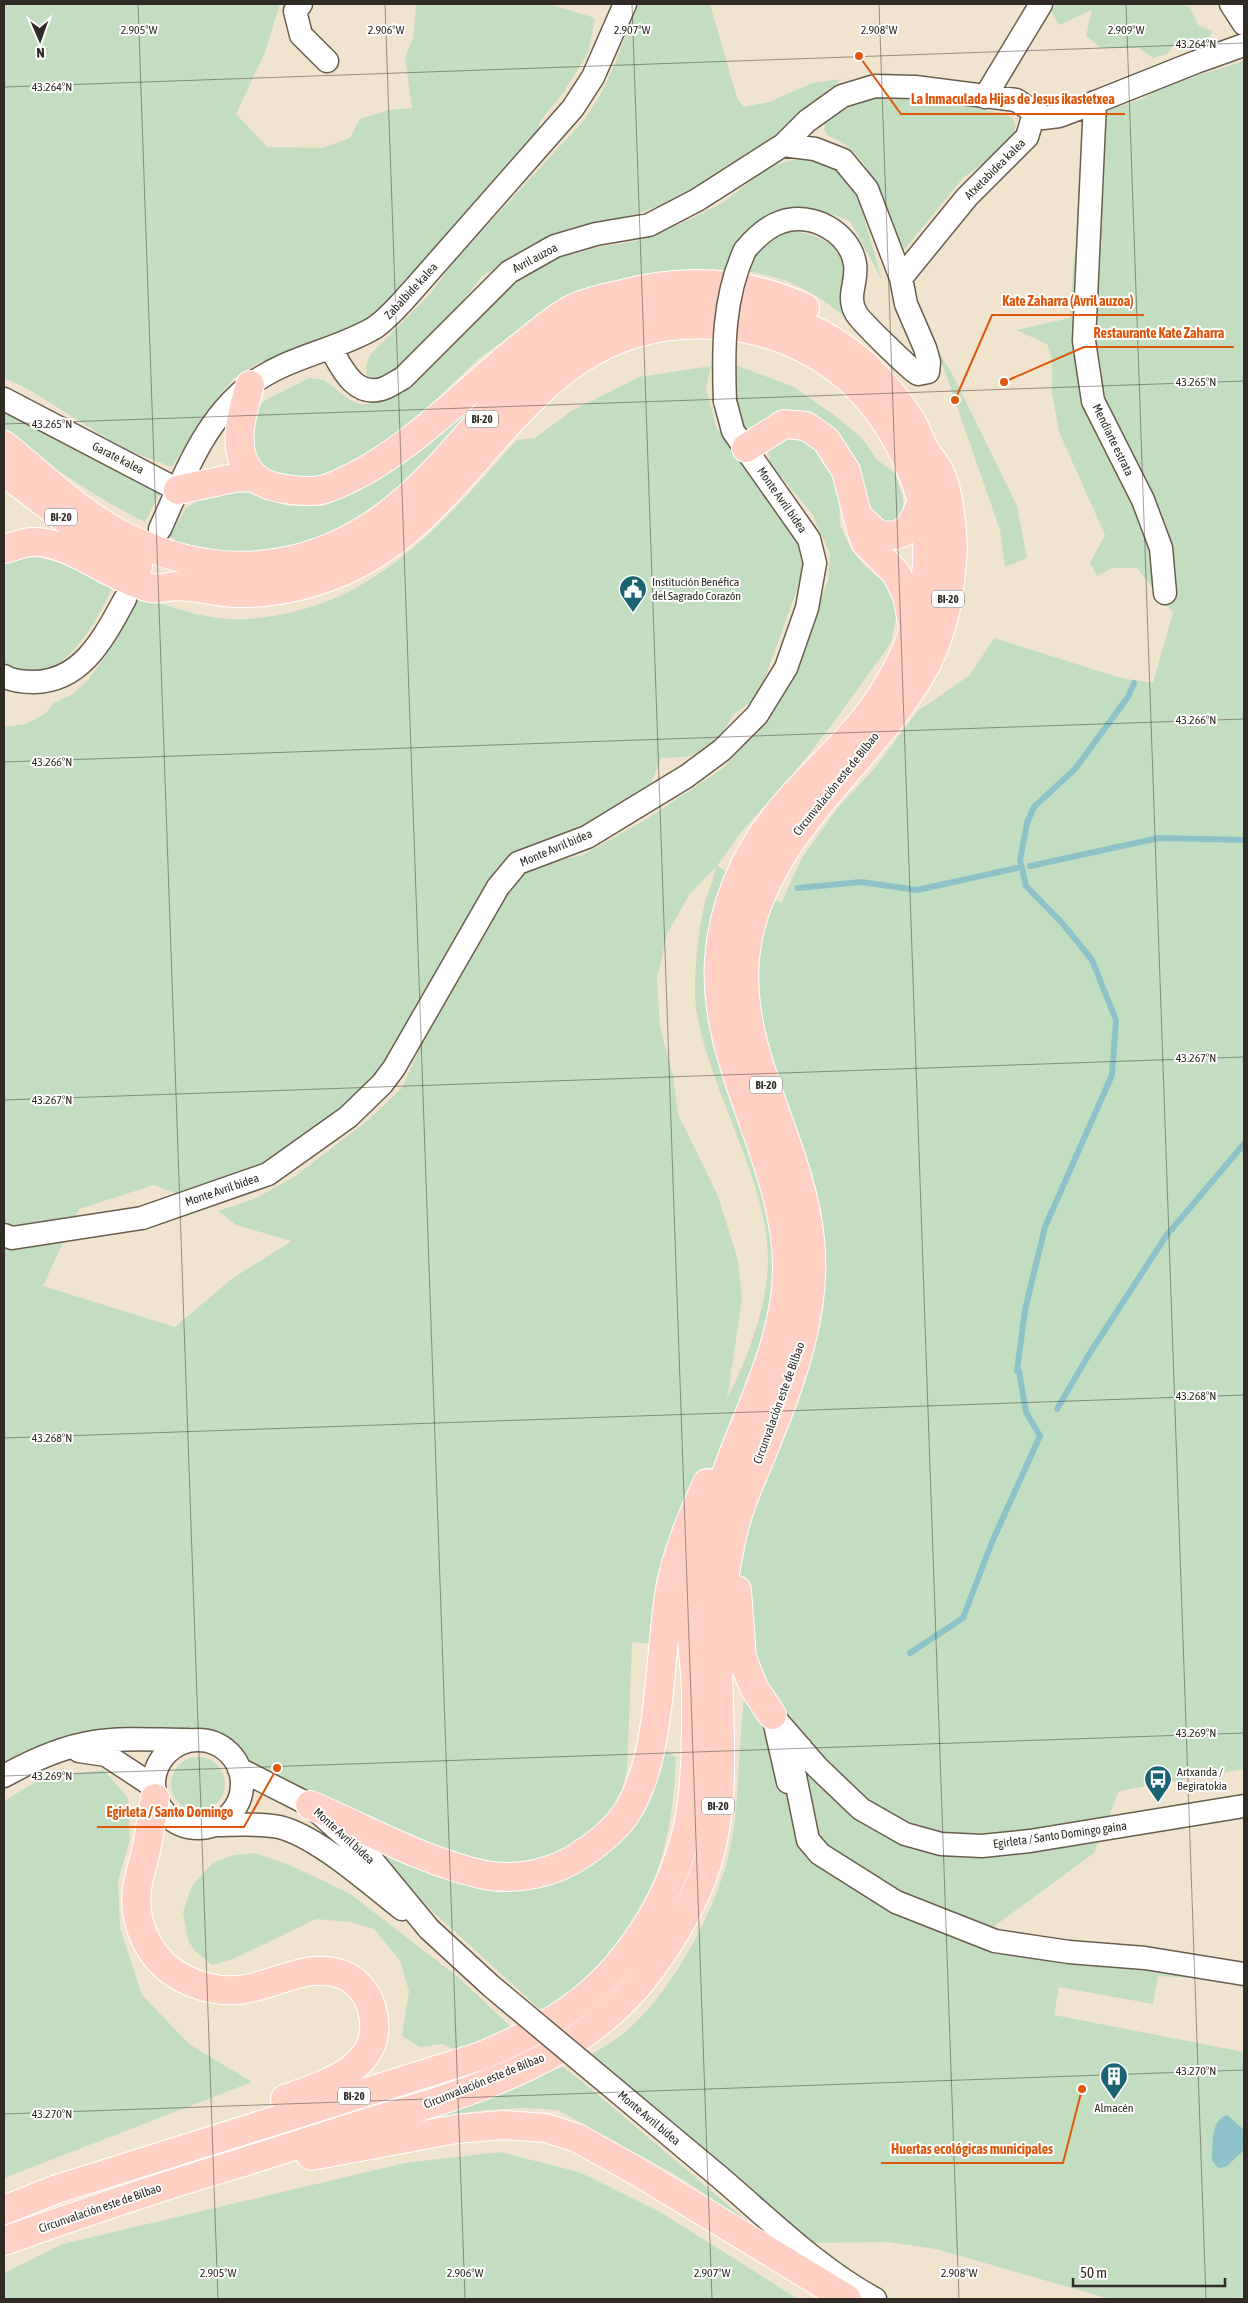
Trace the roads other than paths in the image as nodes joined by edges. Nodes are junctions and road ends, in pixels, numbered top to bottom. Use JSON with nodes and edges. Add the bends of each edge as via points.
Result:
{"nodes":[{"id":1,"x":301,"y":4,"type":"edge"},
{"id":2,"x":625,"y":4,"type":"edge"},
{"id":3,"x":1042,"y":4,"type":"edge"},
{"id":4,"x":1232,"y":4,"type":"edge"},
{"id":5,"x":1244,"y":24,"type":"edge"},
{"id":6,"x":1244,"y":45,"type":"edge"},
{"id":7,"x":327,"y":61,"type":"dead end"},
{"id":8,"x":985,"y":97,"type":"junction"},
{"id":9,"x":1095,"y":102,"type":"junction"},
{"id":10,"x":1034,"y":114,"type":"junction"},
{"id":11,"x":783,"y":144,"type":"junction"},
{"id":12,"x":901,"y":278,"type":"junction"},
{"id":13,"x":331,"y":348,"type":"junction"},
{"id":14,"x":250,"y":385,"type":"junction"},
{"id":15,"x":4,"y":399,"type":"edge"},
{"id":16,"x":4,"y":445,"type":"edge"},
{"id":17,"x":746,"y":448,"type":"junction"},
{"id":18,"x":4,"y":472,"type":"edge"},
{"id":19,"x":941,"y":472,"type":"junction"},
{"id":20,"x":254,"y":477,"type":"junction"},
{"id":21,"x":178,"y":490,"type":"junction"},
{"id":22,"x":922,"y":501,"type":"junction"},
{"id":23,"x":858,"y":516,"type":"junction"},
{"id":24,"x":160,"y":529,"type":"dead end"},
{"id":25,"x":905,"y":533,"type":"junction"},
{"id":26,"x":4,"y":549,"type":"edge"},
{"id":27,"x":896,"y":573,"type":"junction"},
{"id":28,"x":178,"y":586,"type":"junction"},
{"id":29,"x":1165,"y":593,"type":"dead end"},
{"id":30,"x":125,"y":599,"type":"dead end"},
{"id":31,"x":913,"y":631,"type":"junction"},
{"id":32,"x":4,"y":676,"type":"edge"},
{"id":33,"x":4,"y":1235,"type":"edge"},
{"id":34,"x":732,"y":1457,"type":"junction"},
{"id":35,"x":748,"y":1488,"type":"junction"},
{"id":36,"x":772,"y":1715,"type":"junction"},
{"id":37,"x":195,"y":1740,"type":"junction"},
{"id":38,"x":800,"y":1748,"type":"junction"},
{"id":39,"x":66,"y":1750,"type":"junction"},
{"id":40,"x":239,"y":1769,"type":"junction"},
{"id":41,"x":4,"y":1776,"type":"edge"},
{"id":42,"x":154,"y":1792,"type":"junction"},
{"id":43,"x":310,"y":1805,"type":"junction"},
{"id":44,"x":1244,"y":1806,"type":"edge"},
{"id":45,"x":801,"y":1814,"type":"junction"},
{"id":46,"x":214,"y":1825,"type":"junction"},
{"id":47,"x":429,"y":1929,"type":"junction"},
{"id":48,"x":1244,"y":1974,"type":"edge"},
{"id":49,"x":184,"y":2135,"type":"junction"},
{"id":50,"x":128,"y":2166,"type":"junction"},
{"id":51,"x":158,"y":2188,"type":"junction"},
{"id":52,"x":4,"y":2194,"type":"edge"},
{"id":53,"x":4,"y":2210,"type":"edge"},
{"id":54,"x":4,"y":2241,"type":"edge"},
{"id":55,"x":847,"y":2299,"type":"edge"},
{"id":56,"x":875,"y":2299,"type":"edge"}],
"edges":[{"from":1,"to":7,"type":"street","via":[[295,11],[301,35]]},
{"from":2,"to":13,"type":"street","name":"Zabalbide kalea","via":[[593,76],[573,108],[389,317],[374,328]]},
{"from":3,"to":8,"type":"street"},
{"from":4,"to":5,"type":"street"},
{"from":6,"to":9,"type":"street"},
{"from":8,"to":10,"type":"street","name":"Avril auzoa","via":[[1016,100]]},
{"from":8,"to":11,"type":"street","name":"Avril auzoa","via":[[915,86],[875,86],[842,96],[807,121]]},
{"from":9,"to":10,"type":"street","via":[[1059,116],[1043,118]]},
{"from":9,"to":29,"type":"street","name":"Mendiarte estrata","via":[[1084,341],[1094,401],[1143,500],[1161,548]]},
{"from":10,"to":12,"type":"street","name":"Atxetabidea kalea","via":[[1028,137],[967,197]]},
{"from":11,"to":12,"type":"street","via":[[815,148],[843,160],[867,189]]},
{"from":11,"to":13,"type":"street","name":"Avril auzoa","via":[[697,200],[649,225],[596,234],[554,246],[509,272],[403,378],[382,389],[363,389],[348,379]]},
{"from":12,"to":17,"type":"street","name":"Monte Avril bidea","bridge":true,"via":[[906,304],[927,355],[928,372],[918,374],[910,370],[856,314],[850,301],[855,264],[848,246],[834,230],[818,222],[801,220],[777,223],[756,237],[745,250],[734,273],[725,336],[725,401],[733,432]]},
{"from":13,"to":14,"type":"street","name":"Zabalbide kalea","via":[[273,371]]},
{"from":14,"to":20,"type":"main road","via":[[240,418],[239,437],[241,451]]},
{"from":14,"to":21,"type":"street","name":"Zabalbide kalea","via":[[211,426]]},
{"from":15,"to":21,"type":"street","name":"Garate kalea"},
{"from":16,"to":19,"type":"main road","name":"Circunvalación este de Bilbao","number":"BI-20","via":[[84,510],[121,535],[169,555],[217,566],[266,566],[302,559],[358,534],[412,494],[517,382],[570,340],[597,325],[658,307],[707,304],[740,306],[782,317],[808,327],[860,360],[911,420],[926,452]]},
{"from":17,"to":23,"type":"main road","via":[[784,424],[796,424],[816,431],[833,448],[846,471]]},
{"from":17,"to":33,"type":"street","name":"Monte Avril bidea","via":[[809,539],[815,563],[807,608],[786,668],[757,715],[722,750],[687,776],[586,837],[518,863],[498,887],[382,1084],[348,1117],[268,1174],[142,1218],[12,1238]]},
{"from":18,"to":28,"type":"main road","number":"BI-20","via":[[55,513],[122,558]]},
{"from":19,"to":20,"type":"main road","via":[[940,452],[910,398],[884,364],[840,328],[804,307],[770,293],[716,283],[681,283],[640,289],[575,308],[480,379],[412,438],[369,468],[326,489],[298,491],[266,484]]},
{"from":19,"to":35,"type":"main road","name":"Circunvalación este de Bilbao","number":"BI-20","via":[[954,546],[947,608],[937,639],[926,665],[893,715],[818,802],[784,849],[754,913],[746,944],[743,981],[751,1038],[805,1201],[812,1277],[808,1317],[798,1359]]},
{"from":20,"to":21,"type":"main road"},
{"from":21,"to":24,"type":"street","name":"Zabalbide kalea"},
{"from":22,"to":25,"type":"main road","via":[[913,524]]},
{"from":22,"to":28,"type":"main road","name":"Circunvalación este de Bilbao","number":"BI-20","via":[[904,451],[888,422],[868,397],[830,364],[806,348],[771,334],[738,326],[664,326],[607,344],[546,384],[416,524],[370,558],[343,571],[291,588],[233,593]]},
{"from":22,"to":31,"type":"main road","name":"Circunvalación este de Bilbao","number":"BI-20","via":[[928,557],[926,582]]},
{"from":23,"to":25,"type":"main road","via":[[877,534]]},
{"from":23,"to":27,"type":"main road","via":[[866,543]]},
{"from":25,"to":27,"type":"main road"},
{"from":26,"to":28,"type":"main road","via":[[30,542],[47,544],[149,588]]},
{"from":27,"to":31,"type":"main road","via":[[907,596]]},
{"from":30,"to":32,"type":"street","via":[[102,641],[81,666],[45,682],[26,682]]},
{"from":31,"to":34,"type":"main road","name":"Circunvalación este de Bilbao","number":"BI-20","via":[[897,670],[865,719],[776,816],[750,854],[727,908],[719,956],[720,998],[727,1041],[776,1194],[787,1261],[780,1328],[764,1379]]},
{"from":34,"to":43,"type":"main road","via":[[709,1477],[678,1553],[670,1588],[655,1721],[646,1768],[634,1800],[618,1825],[595,1845],[570,1862],[542,1872],[517,1877],[488,1875],[453,1867]]},
{"from":34,"to":50,"type":"main road","name":"Circunvalación este de Bilbao","number":"BI-20","via":[[716,1502],[695,1583],[692,1630],[697,1701],[688,1829],[670,1880],[630,1950],[599,1985],[572,2008],[518,2040],[482,2056]]},
{"from":35,"to":36,"type":"main road","via":[[736,1580],[742,1658],[754,1688]]},
{"from":35,"to":51,"type":"main road","name":"Circunvalación este de Bilbao","number":"BI-20","via":[[733,1532],[720,1618],[721,1777],[708,1862],[688,1908],[641,1982],[574,2042],[541,2060],[434,2103]]},
{"from":36,"to":38,"type":"street","name":"Egirleta / Santo Domingo gaina"},
{"from":36,"to":45,"type":"street","via":[[781,1759]]},
{"from":37,"to":39,"type":"street","via":[[113,1740],[91,1742]]},
{"from":37,"to":40,"type":"street","via":[[217,1744],[226,1750]]},
{"from":37,"to":42,"type":"street","via":[[183,1742],[164,1755],[156,1769]]},
{"from":38,"to":44,"type":"street","name":"Egirleta / Santo Domingo gaina","via":[[861,1810],[904,1834],[941,1844],[982,1846],[1030,1841]]},
{"from":38,"to":45,"type":"street","via":[[794,1771]]},
{"from":39,"to":41,"type":"street","via":[[36,1759]]},
{"from":39,"to":42,"type":"street","via":[[90,1751],[106,1756]]},
{"from":40,"to":43,"type":"street","name":"Monte Avril bidea"},
{"from":40,"to":46,"type":"street","via":[[241,1791],[238,1802],[232,1812]]},
{"from":42,"to":46,"type":"street","via":[[161,1809],[179,1824],[202,1828]]},
{"from":42,"to":49,"type":"main road","via":[[146,1851],[137,1885],[137,1908],[141,1930],[152,1953],[163,1965],[188,1981],[216,1989],[239,1990],[309,1971],[342,1974],[361,1988],[374,2016],[374,2037],[368,2052],[340,2077]]},
{"from":43,"to":47,"type":"street","name":"Monte Avril bidea","via":[[372,1860]]},
{"from":45,"to":48,"type":"street","via":[[808,1840],[827,1859],[896,1902],[965,1930],[996,1941],[1069,1952],[1145,1958]]},
{"from":46,"to":47,"type":"street","name":"Monte Avril bidea","via":[[264,1825],[294,1832],[327,1852]]},
{"from":47,"to":56,"type":"street","name":"Monte Avril bidea","bridge":true,"via":[[491,1986],[818,2260],[854,2288]]},
{"from":49,"to":50,"type":"main road"},
{"from":49,"to":52,"type":"main road","via":[[127,2151]]},
{"from":50,"to":53,"type":"main road","name":"Circunvalación este de Bilbao","number":"BI-20"},
{"from":51,"to":54,"type":"main road","name":"Circunvalación este de Bilbao","number":"BI-20"},
{"from":51,"to":55,"type":"main road","via":[[456,2129],[503,2125],[546,2128],[577,2138],[640,2173]]}]}
